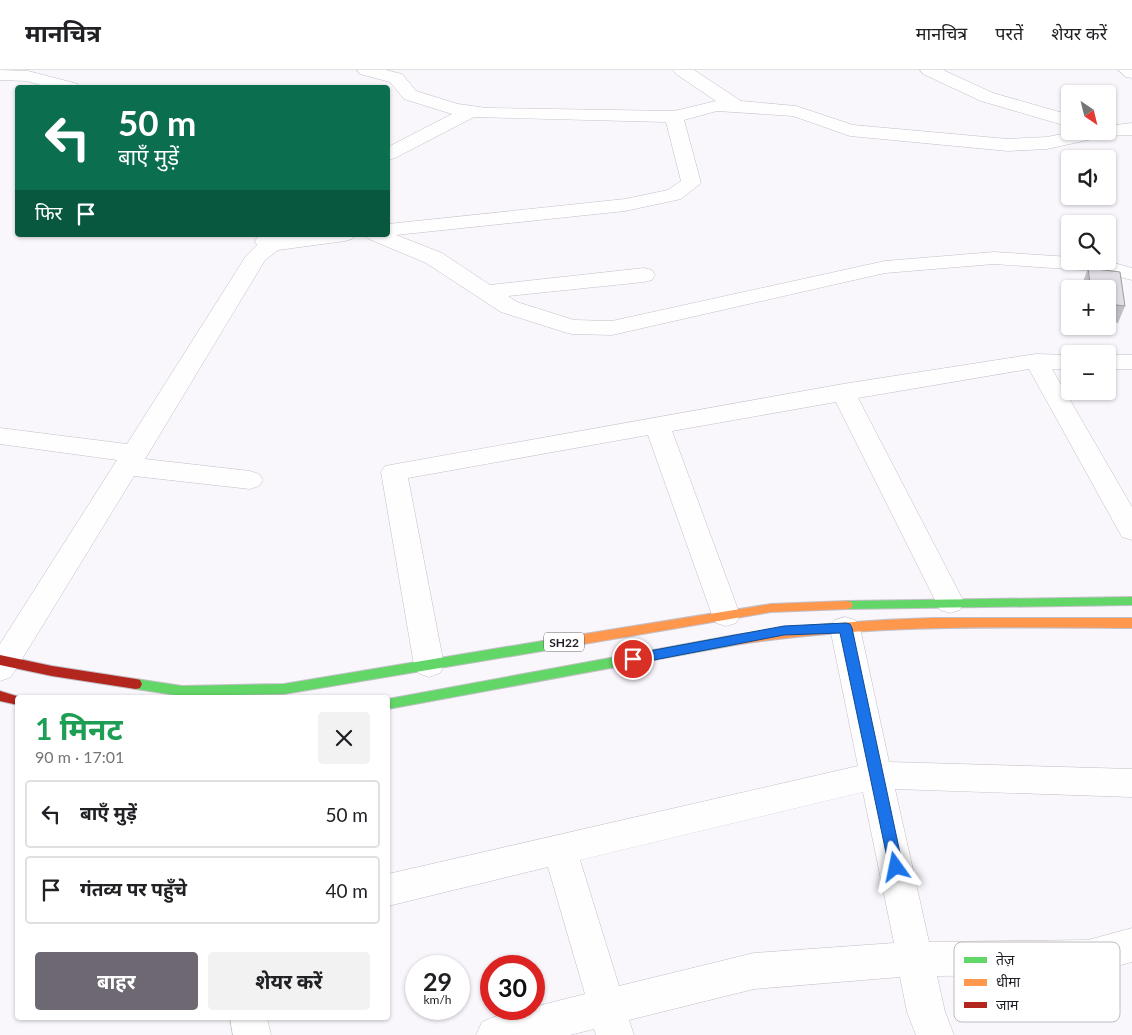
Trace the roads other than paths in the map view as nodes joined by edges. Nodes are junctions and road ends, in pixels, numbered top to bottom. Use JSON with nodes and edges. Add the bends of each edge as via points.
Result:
{"nodes":[{"id":1,"x":366,"y":70,"type":"edge"},
{"id":2,"x":682,"y":70,"type":"edge"},
{"id":3,"x":929,"y":70,"type":"edge"},
{"id":4,"x":1126,"y":70,"type":"edge"},
{"id":5,"x":1132,"y":73,"type":"edge"},
{"id":6,"x":0,"y":75,"type":"edge"},
{"id":7,"x":72,"y":81,"type":"edge"},
{"id":8,"x":736,"y":106,"type":"junction"},
{"id":9,"x":471,"y":111,"type":"junction"},
{"id":10,"x":674,"y":117,"type":"junction"},
{"id":11,"x":1061,"y":118,"type":"edge"},
{"id":12,"x":1132,"y":129,"type":"edge"},
{"id":13,"x":1116,"y":130,"type":"edge"},
{"id":14,"x":1061,"y":140,"type":"edge"},
{"id":15,"x":390,"y":153,"type":"edge"},
{"id":16,"x":390,"y":230,"type":"edge"},
{"id":17,"x":294,"y":237,"type":"edge"},
{"id":18,"x":381,"y":237,"type":"edge"},
{"id":19,"x":269,"y":238,"type":"edge"},
{"id":20,"x":1132,"y":274,"type":"edge"},
{"id":21,"x":644,"y":276,"type":"dead end"},
{"id":22,"x":487,"y":292,"type":"junction"},
{"id":23,"x":1036,"y":361,"type":"junction"},
{"id":24,"x":1061,"y":362,"type":"edge"},
{"id":25,"x":1116,"y":362,"type":"edge"},
{"id":26,"x":1132,"y":362,"type":"edge"},
{"id":27,"x":844,"y":392,"type":"junction"},
{"id":28,"x":657,"y":425,"type":"junction"},
{"id":29,"x":0,"y":436,"type":"edge"},
{"id":30,"x":131,"y":460,"type":"junction"},
{"id":31,"x":250,"y":480,"type":"dead end"},
{"id":32,"x":1132,"y":530,"type":"edge"},
{"id":33,"x":1132,"y":601,"type":"edge"},
{"id":34,"x":950,"y":602,"type":"junction"},
{"id":35,"x":726,"y":615,"type":"junction"},
{"id":36,"x":1132,"y":624,"type":"edge"},
{"id":37,"x":846,"y":628,"type":"junction"},
{"id":38,"x":2,"y":663,"type":"edge"},
{"id":39,"x":429,"y":665,"type":"junction"},
{"id":40,"x":0,"y":696,"type":"edge"},
{"id":41,"x":15,"y":699,"type":"edge"},
{"id":42,"x":390,"y":704,"type":"edge"},
{"id":43,"x":877,"y":775,"type":"junction"},
{"id":44,"x":1132,"y":783,"type":"edge"},
{"id":45,"x":560,"y":849,"type":"junction"},
{"id":46,"x":390,"y":890,"type":"edge"},
{"id":47,"x":915,"y":959,"type":"junction"},
{"id":48,"x":954,"y":959,"type":"edge"},
{"id":49,"x":248,"y":1020,"type":"edge"},
{"id":50,"x":611,"y":1021,"type":"edge"},
{"id":51,"x":252,"y":1035,"type":"edge"},
{"id":52,"x":495,"y":1035,"type":"edge"},
{"id":53,"x":935,"y":1035,"type":"edge"}],
"edges":[{"from":1,"to":9,"type":"street","via":[[396,78],[410,95]]},
{"from":2,"to":8,"type":"street"},
{"from":3,"to":11,"type":"street","via":[[987,97]]},
{"from":4,"to":5,"type":"street"},
{"from":6,"to":7,"type":"street"},
{"from":8,"to":10,"type":"street","via":[[717,106]]},
{"from":8,"to":14,"type":"street","via":[[796,111],[850,130],[1008,145]]},
{"from":9,"to":10,"type":"street"},
{"from":9,"to":15,"type":"street"},
{"from":10,"to":16,"type":"street","via":[[691,183],[674,195],[625,205]]},
{"from":12,"to":13,"type":"street"},
{"from":17,"to":19,"type":"street"},
{"from":18,"to":22,"type":"street","via":[[434,258]]},
{"from":19,"to":30,"type":"street"},
{"from":20,"to":22,"type":"street","via":[[1096,265],[994,258],[886,267],[612,328],[572,327],[509,306]]},
{"from":21,"to":22,"type":"street"},
{"from":23,"to":24,"type":"street"},
{"from":23,"to":27,"type":"street"},
{"from":23,"to":32,"type":"street"},
{"from":25,"to":26,"type":"street"},
{"from":27,"to":28,"type":"street"},
{"from":27,"to":34,"type":"street"},
{"from":28,"to":35,"type":"street"},
{"from":28,"to":39,"type":"street","via":[[394,472]]},
{"from":29,"to":30,"type":"street"},
{"from":30,"to":31,"type":"street"},
{"from":30,"to":38,"type":"street"},
{"from":33,"to":34,"type":"main road","number":"SH22"},
{"from":34,"to":35,"type":"main road","number":"SH22","via":[[771,608]]},
{"from":35,"to":39,"type":"main road","number":"SH22"},
{"from":36,"to":37,"type":"main road","number":"SH22","via":[[920,624]]},
{"from":37,"to":42,"type":"main road","number":"SH22","via":[[784,631]]},
{"from":37,"to":43,"type":"street"},
{"from":38,"to":39,"type":"main road","number":"SH22","via":[[182,691],[284,689]]},
{"from":40,"to":41,"type":"main road"},
{"from":43,"to":44,"type":"street"},
{"from":43,"to":45,"type":"street"},
{"from":43,"to":47,"type":"street"},
{"from":45,"to":46,"type":"street"},
{"from":45,"to":50,"type":"street"},
{"from":47,"to":48,"type":"street"},
{"from":47,"to":50,"type":"street","via":[[754,971]]},
{"from":47,"to":53,"type":"street","via":[[926,1012]]},
{"from":49,"to":51,"type":"street"},
{"from":50,"to":52,"type":"street"}]}
